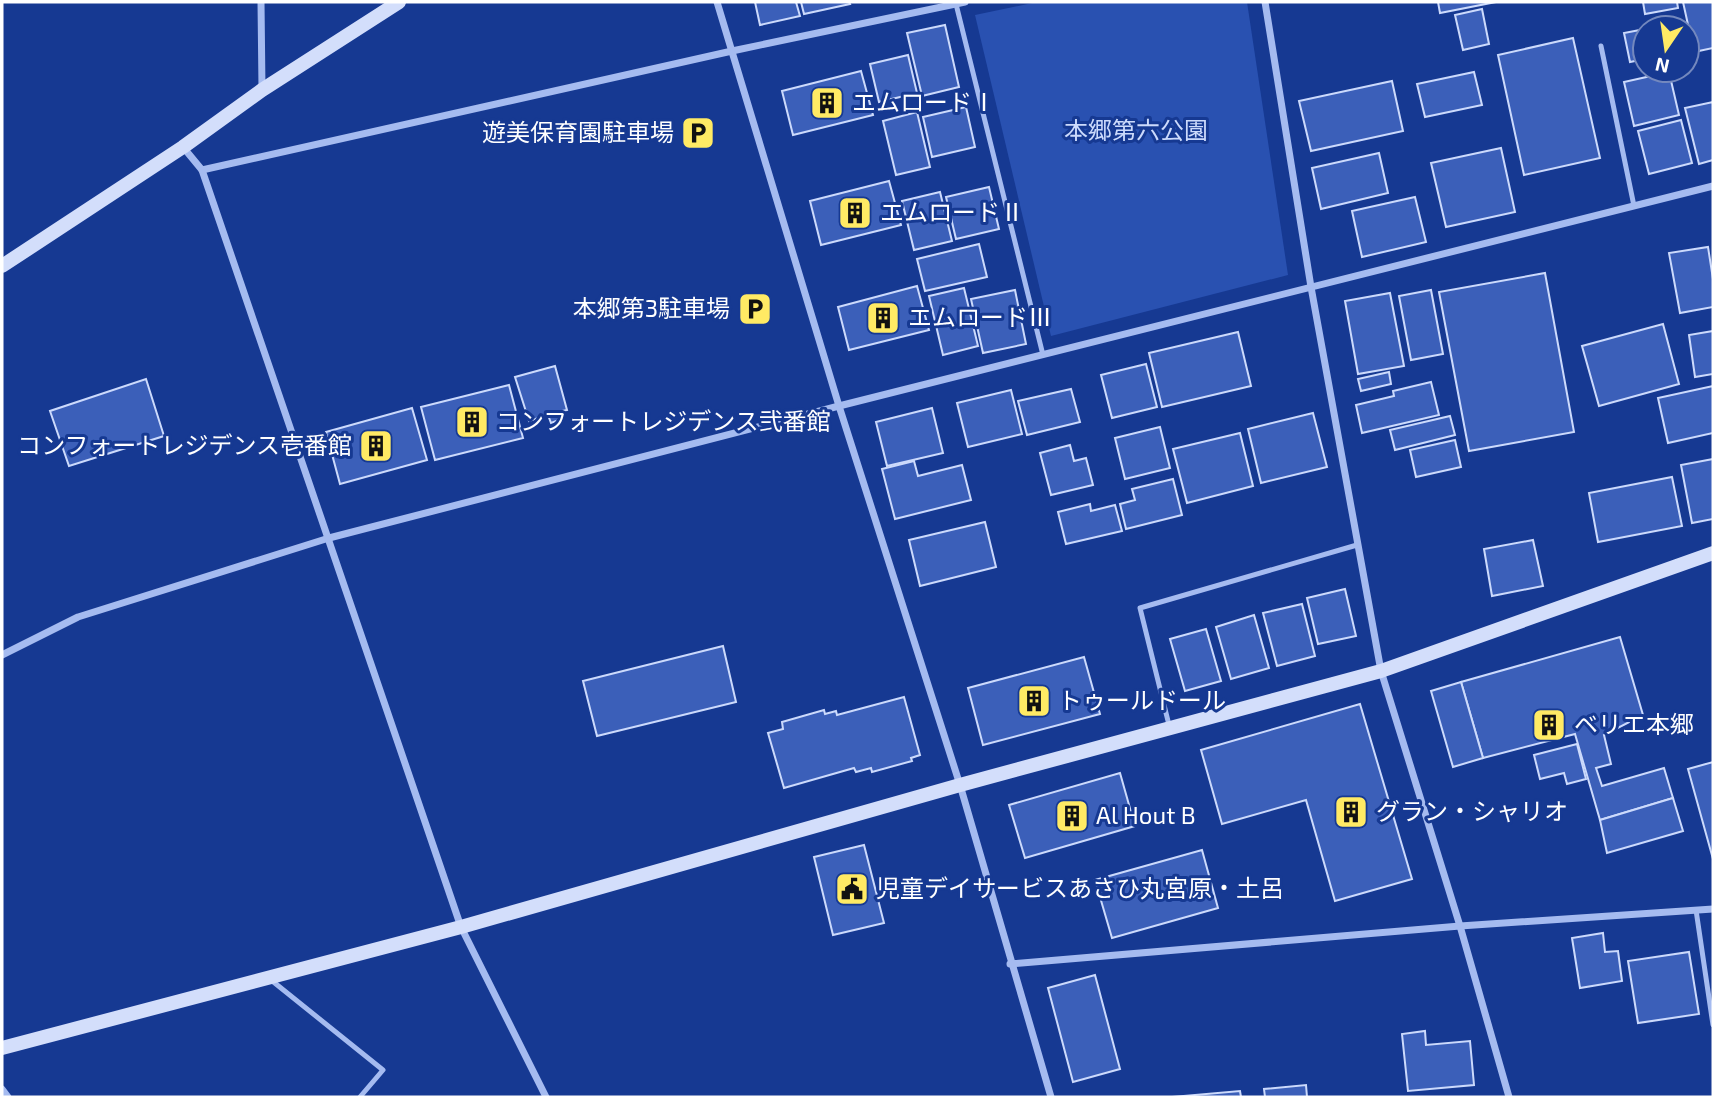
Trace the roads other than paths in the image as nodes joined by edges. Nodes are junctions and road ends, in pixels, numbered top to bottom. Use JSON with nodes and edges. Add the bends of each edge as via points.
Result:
{"nodes":[{"id":1,"x":261,"y":2,"type":"edge"},
{"id":2,"x":399,"y":2,"type":"edge"},
{"id":3,"x":717,"y":2,"type":"edge"},
{"id":4,"x":965,"y":2,"type":"edge"},
{"id":5,"x":1265,"y":2,"type":"edge"},
{"id":6,"x":956,"y":4,"type":"junction"},
{"id":7,"x":1601,"y":46,"type":"dead end"},
{"id":8,"x":732,"y":51,"type":"junction"},
{"id":9,"x":262,"y":90,"type":"junction"},
{"id":10,"x":183,"y":147,"type":"junction"},
{"id":11,"x":202,"y":170,"type":"junction"},
{"id":12,"x":1713,"y":186,"type":"edge"},
{"id":13,"x":1634,"y":206,"type":"junction"},
{"id":14,"x":2,"y":266,"type":"edge"},
{"id":15,"x":1311,"y":287,"type":"junction"},
{"id":16,"x":1043,"y":355,"type":"junction"},
{"id":17,"x":839,"y":406,"type":"junction"},
{"id":18,"x":329,"y":538,"type":"junction"},
{"id":19,"x":1357,"y":545,"type":"junction"},
{"id":20,"x":1713,"y":553,"type":"edge"},
{"id":21,"x":2,"y":655,"type":"edge"},
{"id":22,"x":1381,"y":671,"type":"junction"},
{"id":23,"x":1170,"y":728,"type":"junction"},
{"id":24,"x":960,"y":785,"type":"junction"},
{"id":25,"x":1713,"y":909,"type":"edge"},
{"id":26,"x":1696,"y":910,"type":"junction"},
{"id":27,"x":1460,"y":926,"type":"junction"},
{"id":28,"x":461,"y":927,"type":"junction"},
{"id":29,"x":1010,"y":964,"type":"junction"},
{"id":30,"x":268,"y":978,"type":"junction"},
{"id":31,"x":1713,"y":1025,"type":"edge"},
{"id":32,"x":2,"y":1048,"type":"edge"},
{"id":33,"x":2,"y":1089,"type":"edge"},
{"id":34,"x":8,"y":1097,"type":"edge"},
{"id":35,"x":360,"y":1097,"type":"edge"},
{"id":36,"x":546,"y":1097,"type":"edge"},
{"id":37,"x":1051,"y":1097,"type":"edge"},
{"id":38,"x":1509,"y":1097,"type":"edge"}],
"edges":[{"from":1,"to":9,"type":"street"},
{"from":2,"to":9,"type":"street"},
{"from":3,"to":8,"type":"street"},
{"from":4,"to":6,"type":"street"},
{"from":5,"to":15,"type":"street"},
{"from":6,"to":8,"type":"street"},
{"from":6,"to":16,"type":"lane"},
{"from":7,"to":13,"type":"lane"},
{"from":8,"to":11,"type":"street"},
{"from":8,"to":17,"type":"street"},
{"from":9,"to":10,"type":"street"},
{"from":10,"to":11,"type":"street"},
{"from":10,"to":14,"type":"street"},
{"from":11,"to":18,"type":"street"},
{"from":12,"to":13,"type":"street"},
{"from":13,"to":15,"type":"street"},
{"from":15,"to":16,"type":"street"},
{"from":15,"to":19,"type":"street"},
{"from":16,"to":17,"type":"street"},
{"from":17,"to":18,"type":"street"},
{"from":17,"to":24,"type":"street"},
{"from":18,"to":21,"type":"street","via":[[78,617]]},
{"from":18,"to":28,"type":"street"},
{"from":19,"to":22,"type":"street"},
{"from":19,"to":23,"type":"lane","via":[[1140,608]]},
{"from":20,"to":22,"type":"street"},
{"from":22,"to":23,"type":"street"},
{"from":22,"to":27,"type":"street"},
{"from":23,"to":24,"type":"street"},
{"from":24,"to":28,"type":"street"},
{"from":24,"to":29,"type":"street"},
{"from":25,"to":26,"type":"street"},
{"from":26,"to":27,"type":"street"},
{"from":26,"to":31,"type":"lane"},
{"from":27,"to":29,"type":"street"},
{"from":27,"to":38,"type":"street"},
{"from":28,"to":30,"type":"street"},
{"from":28,"to":36,"type":"street"},
{"from":29,"to":37,"type":"street"},
{"from":30,"to":32,"type":"street"},
{"from":30,"to":35,"type":"lane","via":[[383,1070]]},
{"from":33,"to":34,"type":"street"}]}
